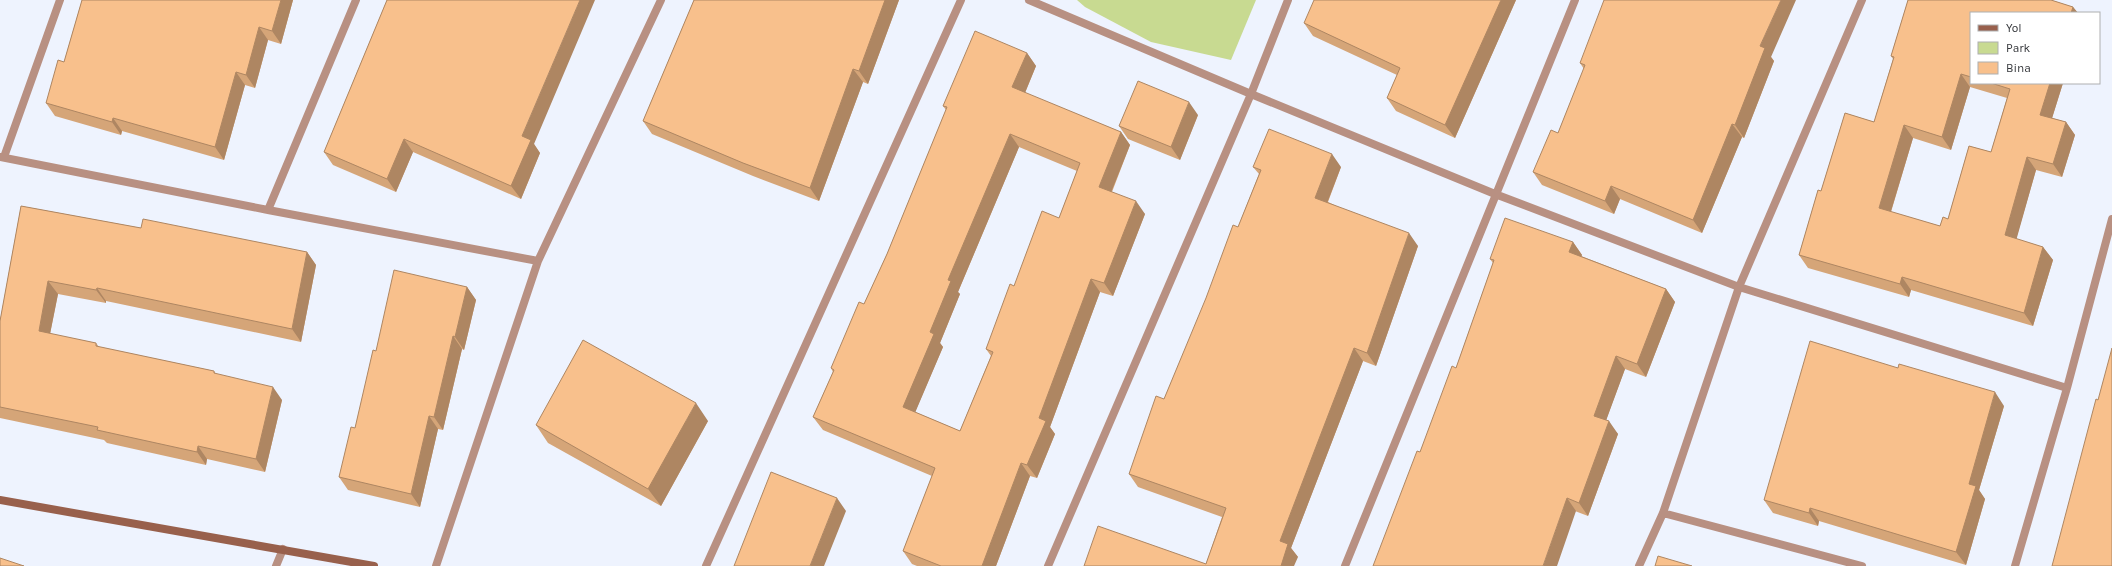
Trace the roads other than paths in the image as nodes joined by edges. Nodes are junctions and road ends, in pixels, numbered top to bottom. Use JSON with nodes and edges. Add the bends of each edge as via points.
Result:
{"nodes":[{"id":1,"x":60,"y":0,"type":"edge"},
{"id":2,"x":356,"y":0,"type":"edge"},
{"id":3,"x":661,"y":0,"type":"edge"},
{"id":4,"x":961,"y":0,"type":"edge"},
{"id":5,"x":1029,"y":0,"type":"edge"},
{"id":6,"x":1288,"y":0,"type":"edge"},
{"id":7,"x":1575,"y":0,"type":"edge"},
{"id":8,"x":1862,"y":0,"type":"edge"},
{"id":9,"x":1251,"y":94,"type":"junction"},
{"id":10,"x":2,"y":157,"type":"edge"},
{"id":11,"x":1495,"y":194,"type":"junction"},
{"id":12,"x":268,"y":210,"type":"junction"},
{"id":13,"x":2112,"y":219,"type":"edge"},
{"id":14,"x":538,"y":261,"type":"junction"},
{"id":15,"x":1739,"y":286,"type":"junction"},
{"id":16,"x":2067,"y":388,"type":"junction"},
{"id":17,"x":0,"y":500,"type":"edge"},
{"id":18,"x":1663,"y":512,"type":"junction"},
{"id":19,"x":283,"y":549,"type":"junction"},
{"id":20,"x":276,"y":566,"type":"edge"},
{"id":21,"x":374,"y":566,"type":"edge"},
{"id":22,"x":436,"y":566,"type":"edge"},
{"id":23,"x":706,"y":566,"type":"edge"},
{"id":24,"x":1048,"y":566,"type":"edge"},
{"id":25,"x":1345,"y":566,"type":"edge"},
{"id":26,"x":1640,"y":566,"type":"edge"},
{"id":27,"x":1862,"y":566,"type":"edge"},
{"id":28,"x":2015,"y":566,"type":"edge"}],
"edges":[{"from":1,"to":10,"type":"street"},
{"from":2,"to":12,"type":"street"},
{"from":3,"to":14,"type":"street"},
{"from":4,"to":23,"type":"street"},
{"from":5,"to":9,"type":"street"},
{"from":6,"to":9,"type":"street"},
{"from":7,"to":11,"type":"street"},
{"from":8,"to":15,"type":"street"},
{"from":9,"to":11,"type":"street"},
{"from":9,"to":24,"type":"street"},
{"from":10,"to":12,"type":"street"},
{"from":11,"to":15,"type":"street"},
{"from":11,"to":25,"type":"street"},
{"from":12,"to":14,"type":"street"},
{"from":13,"to":16,"type":"street"},
{"from":14,"to":22,"type":"street"},
{"from":15,"to":16,"type":"street"},
{"from":15,"to":18,"type":"street"},
{"from":16,"to":28,"type":"street"},
{"from":17,"to":19,"type":"main road"},
{"from":18,"to":26,"type":"street"},
{"from":18,"to":27,"type":"street"},
{"from":19,"to":20,"type":"street"},
{"from":19,"to":21,"type":"main road"}]}
